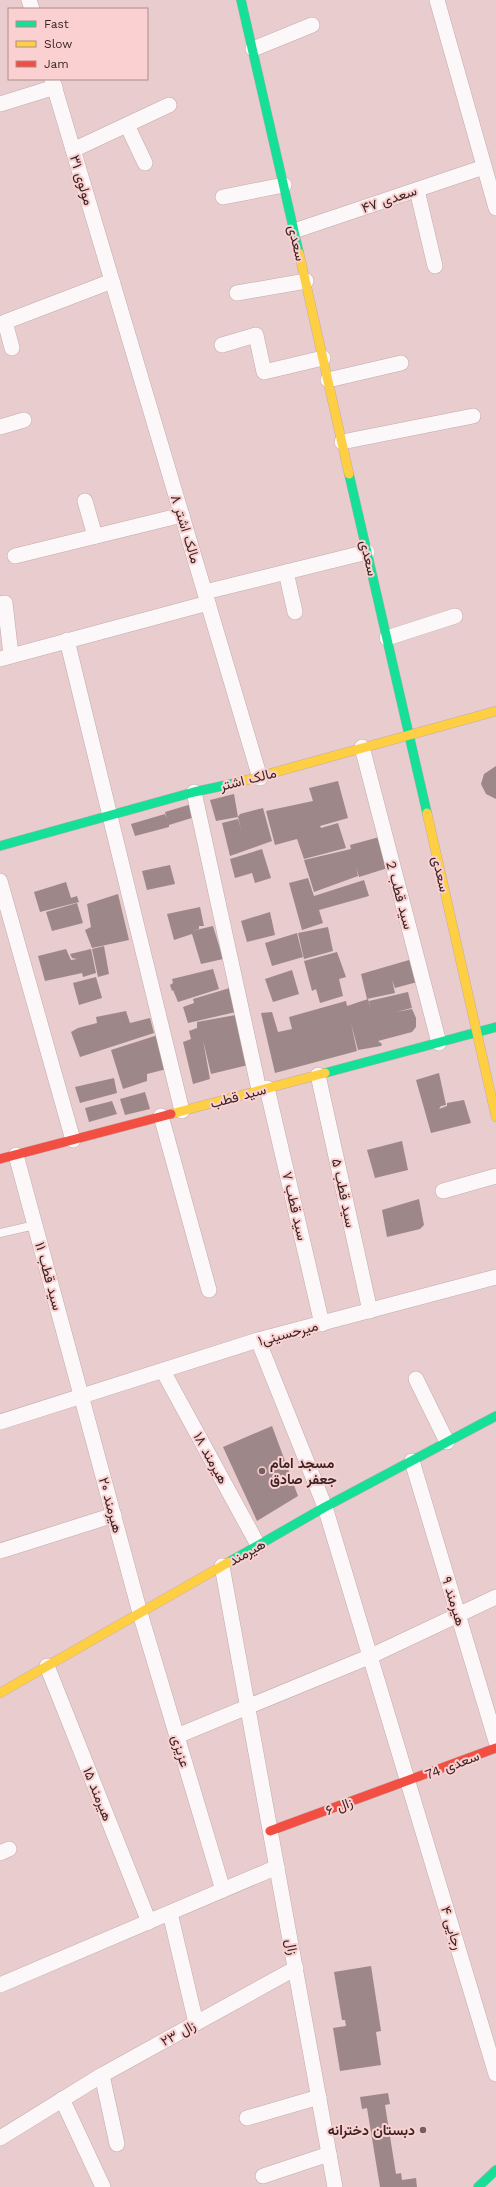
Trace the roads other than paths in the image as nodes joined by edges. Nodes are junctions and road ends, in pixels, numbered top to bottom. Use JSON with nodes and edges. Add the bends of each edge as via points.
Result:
{"nodes":[{"id":1,"x":242,"y":0,"type":"edge"},
{"id":2,"x":442,"y":1,"type":"edge"},
{"id":3,"x":312,"y":25,"type":"dead end"},
{"id":4,"x":253,"y":49,"type":"junction"},
{"id":5,"x":54,"y":83,"type":"edge"},
{"id":6,"x":0,"y":104,"type":"edge"},
{"id":7,"x":168,"y":105,"type":"dead end"},
{"id":8,"x":127,"y":125,"type":"junction"},
{"id":9,"x":74,"y":150,"type":"junction"},
{"id":10,"x":145,"y":163,"type":"dead end"},
{"id":11,"x":484,"y":167,"type":"junction"},
{"id":12,"x":284,"y":185,"type":"junction"},
{"id":13,"x":417,"y":190,"type":"junction"},
{"id":14,"x":223,"y":197,"type":"dead end"},
{"id":15,"x":496,"y":208,"type":"edge"},
{"id":16,"x":294,"y":231,"type":"junction"},
{"id":17,"x":436,"y":266,"type":"dead end"},
{"id":18,"x":112,"y":281,"type":"junction"},
{"id":19,"x":306,"y":281,"type":"junction"},
{"id":20,"x":237,"y":293,"type":"dead end"},
{"id":21,"x":222,"y":345,"type":"dead end"},
{"id":22,"x":12,"y":348,"type":"dead end"},
{"id":23,"x":323,"y":358,"type":"junction"},
{"id":24,"x":401,"y":363,"type":"dead end"},
{"id":25,"x":328,"y":380,"type":"junction"},
{"id":26,"x":473,"y":416,"type":"dead end"},
{"id":27,"x":24,"y":420,"type":"dead end"},
{"id":28,"x":0,"y":427,"type":"edge"},
{"id":29,"x":342,"y":442,"type":"junction"},
{"id":30,"x":86,"y":501,"type":"dead end"},
{"id":31,"x":182,"y":515,"type":"junction"},
{"id":32,"x":95,"y":536,"type":"junction"},
{"id":33,"x":367,"y":552,"type":"junction"},
{"id":34,"x":15,"y":556,"type":"dead end"},
{"id":35,"x":286,"y":572,"type":"junction"},
{"id":36,"x":206,"y":597,"type":"junction"},
{"id":37,"x":0,"y":604,"type":"edge"},
{"id":38,"x":295,"y":612,"type":"dead end"},
{"id":39,"x":455,"y":616,"type":"dead end"},
{"id":40,"x":387,"y":638,"type":"junction"},
{"id":41,"x":67,"y":640,"type":"junction"},
{"id":42,"x":6,"y":657,"type":"edge"},
{"id":43,"x":496,"y":711,"type":"edge"},
{"id":44,"x":409,"y":734,"type":"junction"},
{"id":45,"x":362,"y":747,"type":"junction"},
{"id":46,"x":260,"y":778,"type":"junction"},
{"id":47,"x":194,"y":792,"type":"junction"},
{"id":48,"x":111,"y":815,"type":"junction"},
{"id":49,"x":0,"y":846,"type":"edge"},
{"id":50,"x":0,"y":882,"type":"edge"},
{"id":51,"x":496,"y":1027,"type":"edge"},
{"id":52,"x":477,"y":1033,"type":"junction"},
{"id":53,"x":440,"y":1043,"type":"junction"},
{"id":54,"x":318,"y":1075,"type":"junction"},
{"id":55,"x":263,"y":1089,"type":"junction"},
{"id":56,"x":182,"y":1111,"type":"junction"},
{"id":57,"x":161,"y":1116,"type":"junction"},
{"id":58,"x":496,"y":1117,"type":"edge"},
{"id":59,"x":73,"y":1140,"type":"junction"},
{"id":60,"x":16,"y":1155,"type":"junction"},
{"id":61,"x":0,"y":1159,"type":"edge"},
{"id":62,"x":496,"y":1176,"type":"edge"},
{"id":63,"x":443,"y":1190,"type":"dead end"},
{"id":64,"x":35,"y":1225,"type":"junction"},
{"id":65,"x":0,"y":1233,"type":"edge"},
{"id":66,"x":496,"y":1277,"type":"edge"},
{"id":67,"x":209,"y":1290,"type":"dead end"},
{"id":68,"x":370,"y":1311,"type":"junction"},
{"id":69,"x":322,"y":1324,"type":"junction"},
{"id":70,"x":258,"y":1340,"type":"junction"},
{"id":71,"x":163,"y":1371,"type":"junction"},
{"id":72,"x":416,"y":1379,"type":"dead end"},
{"id":73,"x":82,"y":1397,"type":"junction"},
{"id":74,"x":496,"y":1416,"type":"edge"},
{"id":75,"x":0,"y":1422,"type":"edge"},
{"id":76,"x":447,"y":1442,"type":"junction"},
{"id":77,"x":412,"y":1461,"type":"junction"},
{"id":78,"x":325,"y":1507,"type":"junction"},
{"id":79,"x":114,"y":1515,"type":"junction"},
{"id":80,"x":258,"y":1545,"type":"junction"},
{"id":81,"x":0,"y":1552,"type":"edge"},
{"id":82,"x":222,"y":1566,"type":"junction"},
{"id":83,"x":496,"y":1597,"type":"edge"},
{"id":84,"x":140,"y":1612,"type":"junction"},
{"id":85,"x":458,"y":1614,"type":"junction"},
{"id":86,"x":371,"y":1656,"type":"junction"},
{"id":87,"x":47,"y":1666,"type":"junction"},
{"id":88,"x":0,"y":1693,"type":"edge"},
{"id":89,"x":248,"y":1708,"type":"junction"},
{"id":90,"x":177,"y":1736,"type":"junction"},
{"id":91,"x":496,"y":1741,"type":"edge"},
{"id":92,"x":496,"y":1748,"type":"edge"},
{"id":93,"x":409,"y":1781,"type":"junction"},
{"id":94,"x":270,"y":1831,"type":"junction"},
{"id":95,"x":277,"y":1867,"type":"junction"},
{"id":96,"x":223,"y":1890,"type":"junction"},
{"id":97,"x":170,"y":1913,"type":"junction"},
{"id":98,"x":149,"y":1922,"type":"junction"},
{"id":99,"x":296,"y":1968,"type":"junction"},
{"id":100,"x":0,"y":1985,"type":"edge"},
{"id":101,"x":196,"y":2023,"type":"junction"},
{"id":102,"x":496,"y":2074,"type":"edge"},
{"id":103,"x":102,"y":2075,"type":"junction"},
{"id":104,"x":319,"y":2097,"type":"junction"},
{"id":105,"x":62,"y":2099,"type":"junction"},
{"id":106,"x":247,"y":2118,"type":"dead end"},
{"id":107,"x":2,"y":2132,"type":"edge"},
{"id":108,"x":117,"y":2144,"type":"dead end"},
{"id":109,"x":330,"y":2154,"type":"junction"},
{"id":110,"x":496,"y":2170,"type":"edge"},
{"id":111,"x":263,"y":2176,"type":"dead end"},
{"id":112,"x":103,"y":2187,"type":"edge"},
{"id":113,"x":335,"y":2187,"type":"edge"},
{"id":114,"x":478,"y":2187,"type":"edge"}],
"edges":[{"from":1,"to":4,"type":"main road","name":"سعدی"},
{"from":2,"to":11,"type":"street"},
{"from":3,"to":4,"type":"street"},
{"from":4,"to":12,"type":"main road","name":"سعدی"},
{"from":5,"to":6,"type":"street"},
{"from":5,"to":9,"type":"street","name":"مولوی ۳۱"},
{"from":7,"to":8,"type":"street"},
{"from":8,"to":9,"type":"street"},
{"from":8,"to":10,"type":"street"},
{"from":9,"to":18,"type":"street","name":"مولوی ۳۱"},
{"from":11,"to":13,"type":"street","name":"سعدی ۴۷"},
{"from":11,"to":15,"type":"street"},
{"from":12,"to":14,"type":"street"},
{"from":12,"to":16,"type":"main road","name":"سعدی"},
{"from":13,"to":16,"type":"street","name":"سعدی ۴۷"},
{"from":13,"to":17,"type":"street"},
{"from":16,"to":19,"type":"main road","name":"سعدی"},
{"from":18,"to":22,"type":"street","via":[[5,322]]},
{"from":18,"to":31,"type":"street","name":"مالک اشتر ۸"},
{"from":19,"to":20,"type":"street"},
{"from":19,"to":23,"type":"main road","name":"سعدی"},
{"from":21,"to":23,"type":"street","via":[[256,335],[264,372]]},
{"from":23,"to":25,"type":"main road","name":"سعدی"},
{"from":24,"to":25,"type":"street"},
{"from":25,"to":29,"type":"main road","name":"سعدی"},
{"from":26,"to":29,"type":"street"},
{"from":27,"to":28,"type":"street"},
{"from":29,"to":33,"type":"main road","name":"سعدی"},
{"from":30,"to":32,"type":"street"},
{"from":31,"to":32,"type":"street"},
{"from":31,"to":36,"type":"street","name":"مالک اشتر ۸"},
{"from":32,"to":34,"type":"street"},
{"from":33,"to":35,"type":"street"},
{"from":33,"to":40,"type":"main road","name":"سعدی"},
{"from":35,"to":36,"type":"street"},
{"from":35,"to":38,"type":"street"},
{"from":36,"to":41,"type":"street"},
{"from":36,"to":46,"type":"street","name":"مالک اشتر ۸"},
{"from":37,"to":42,"type":"street","via":[[5,603]]},
{"from":39,"to":40,"type":"street"},
{"from":40,"to":44,"type":"main road","name":"سعدی"},
{"from":41,"to":42,"type":"street"},
{"from":41,"to":48,"type":"street"},
{"from":43,"to":44,"type":"main road","name":"مالک اشتر"},
{"from":44,"to":45,"type":"main road","name":"مالک اشتر"},
{"from":44,"to":52,"type":"main road","name":"سعدی"},
{"from":45,"to":46,"type":"main road","name":"مالک اشتر"},
{"from":45,"to":53,"type":"street","name":"سید قطب 2"},
{"from":46,"to":47,"type":"main road","name":"مالک اشتر"},
{"from":47,"to":48,"type":"main road","name":"مالک اشتر"},
{"from":47,"to":55,"type":"street","name":"سید قطب ۷","via":[[222,925]]},
{"from":48,"to":49,"type":"main road","name":"مالک اشتر"},
{"from":48,"to":56,"type":"street"},
{"from":50,"to":59,"type":"street"},
{"from":51,"to":52,"type":"main road","name":"سید قطب"},
{"from":52,"to":53,"type":"main road","name":"سید قطب"},
{"from":52,"to":58,"type":"main road","name":"سعدی"},
{"from":53,"to":54,"type":"main road","name":"سید قطب"},
{"from":54,"to":55,"type":"main road","name":"سید قطب"},
{"from":54,"to":68,"type":"street","name":"سید قطب ۵"},
{"from":55,"to":56,"type":"main road","name":"سید قطب"},
{"from":55,"to":69,"type":"street","name":"سید قطب ۷"},
{"from":56,"to":57,"type":"main road","name":"سید قطب"},
{"from":57,"to":59,"type":"main road","name":"سید قطب"},
{"from":57,"to":67,"type":"street"},
{"from":59,"to":60,"type":"main road","name":"سید قطب"},
{"from":60,"to":61,"type":"main road","name":"سید قطب"},
{"from":60,"to":64,"type":"street","name":"سید قطب ۱۱"},
{"from":62,"to":63,"type":"street"},
{"from":64,"to":65,"type":"lane"},
{"from":64,"to":73,"type":"street","name":"سید قطب ۱۱"},
{"from":66,"to":68,"type":"street","name":"میرحسینی۱"},
{"from":68,"to":69,"type":"street","name":"میرحسینی۱"},
{"from":69,"to":70,"type":"street","name":"میرحسینی۱"},
{"from":70,"to":71,"type":"street","name":"میرحسینی۱"},
{"from":70,"to":78,"type":"street","name":"رجایی ۴"},
{"from":71,"to":73,"type":"street","name":"میرحسینی۱"},
{"from":71,"to":80,"type":"street","name":"هیرمند ۱۸"},
{"from":72,"to":76,"type":"street"},
{"from":73,"to":75,"type":"street","name":"میرحسینی۱"},
{"from":73,"to":79,"type":"street","name":"هیرمند ۲۰"},
{"from":74,"to":76,"type":"main road","name":"هیرمند"},
{"from":76,"to":77,"type":"main road","name":"هیرمند"},
{"from":77,"to":78,"type":"main road","name":"هیرمند"},
{"from":77,"to":85,"type":"street","name":"هیرمند ۹"},
{"from":78,"to":80,"type":"main road","name":"هیرمند"},
{"from":78,"to":86,"type":"street","name":"رجایی ۴"},
{"from":79,"to":81,"type":"street"},
{"from":79,"to":84,"type":"street","name":"هیرمند ۲۰"},
{"from":80,"to":82,"type":"main road","name":"هیرمند"},
{"from":82,"to":84,"type":"main road","name":"هیرمند"},
{"from":82,"to":89,"type":"street","name":"زال"},
{"from":83,"to":85,"type":"street"},
{"from":84,"to":87,"type":"main road","name":"هیرمند"},
{"from":84,"to":90,"type":"street","name":"عزیزی"},
{"from":85,"to":86,"type":"street"},
{"from":85,"to":91,"type":"street","name":"هیرمند ۹"},
{"from":86,"to":89,"type":"street"},
{"from":86,"to":93,"type":"street","name":"رجایی ۴"},
{"from":87,"to":88,"type":"main road","name":"هیرمند"},
{"from":87,"to":98,"type":"street","name":"هیرمند ۱۵"},
{"from":89,"to":90,"type":"street"},
{"from":89,"to":94,"type":"street","name":"زال"},
{"from":90,"to":96,"type":"street","name":"عزیزی"},
{"from":92,"to":93,"type":"main road","name":"سعدی 74"},
{"from":93,"to":94,"type":"main road","name":"زال ۶"},
{"from":93,"to":102,"type":"street","name":"رجایی ۴"},
{"from":94,"to":95,"type":"street","name":"زال"},
{"from":95,"to":96,"type":"street"},
{"from":95,"to":99,"type":"street","name":"زال"},
{"from":96,"to":97,"type":"street"},
{"from":97,"to":98,"type":"street"},
{"from":97,"to":101,"type":"street"},
{"from":98,"to":100,"type":"street"},
{"from":99,"to":101,"type":"street","name":"زال ۲۳"},
{"from":99,"to":104,"type":"street","name":"زال"},
{"from":101,"to":103,"type":"street","name":"زال ۲۳"},
{"from":103,"to":105,"type":"street","name":"زال ۲۳"},
{"from":103,"to":108,"type":"street"},
{"from":104,"to":106,"type":"street"},
{"from":104,"to":109,"type":"street","name":"زال"},
{"from":105,"to":107,"type":"street","name":"زال ۲۳"},
{"from":105,"to":112,"type":"street"},
{"from":109,"to":111,"type":"street"},
{"from":109,"to":113,"type":"street","name":"زال"},
{"from":110,"to":114,"type":"main road"}]}
